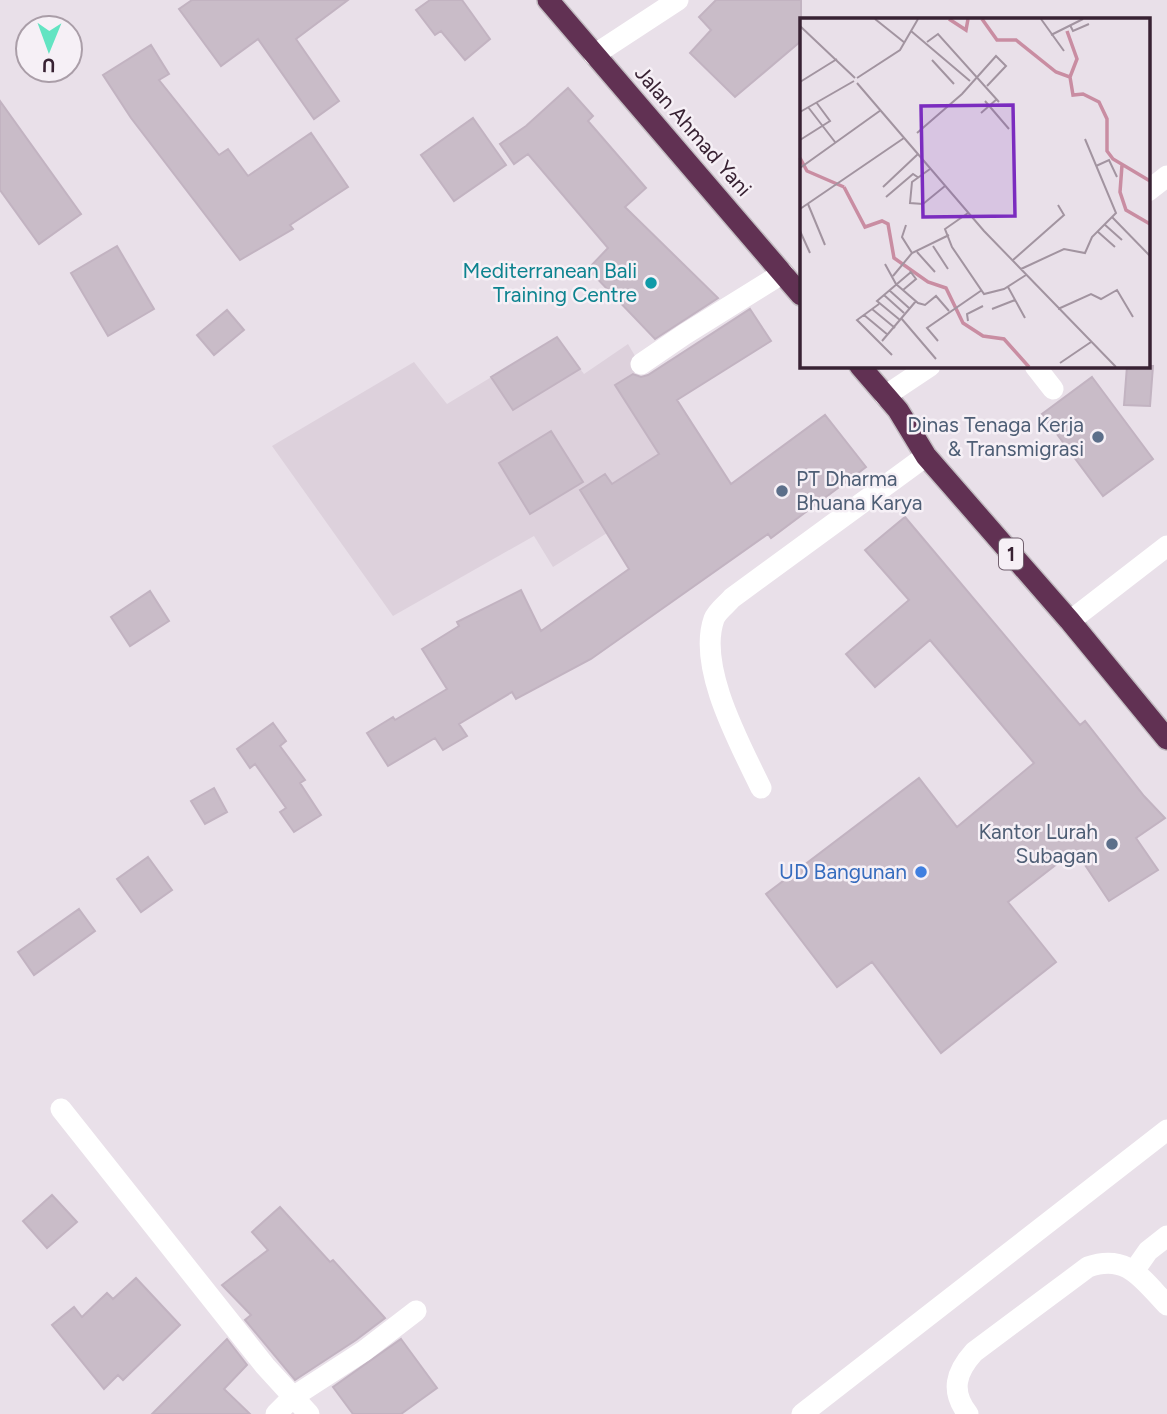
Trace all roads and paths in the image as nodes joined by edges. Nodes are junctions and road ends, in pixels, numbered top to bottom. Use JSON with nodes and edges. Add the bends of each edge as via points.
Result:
{"nodes":[{"id":1,"x":548,"y":0,"type":"edge"},
{"id":2,"x":678,"y":0,"type":"edge"},
{"id":3,"x":594,"y":55,"type":"junction"},
{"id":4,"x":1167,"y":176,"type":"edge"},
{"id":5,"x":1150,"y":189,"type":"edge"},
{"id":6,"x":783,"y":273,"type":"junction"},
{"id":7,"x":800,"y":294,"type":"edge"},
{"id":8,"x":641,"y":364,"type":"dead end"},
{"id":9,"x":862,"y":368,"type":"edge"},
{"id":10,"x":927,"y":368,"type":"edge"},
{"id":11,"x":1037,"y":368,"type":"edge"},
{"id":12,"x":1053,"y":389,"type":"dead end"},
{"id":13,"x":885,"y":396,"type":"junction"},
{"id":14,"x":926,"y":456,"type":"junction"},
{"id":15,"x":1167,"y":546,"type":"edge"},
{"id":16,"x":1070,"y":621,"type":"junction"},
{"id":17,"x":1167,"y":740,"type":"edge"},
{"id":18,"x":761,"y":788,"type":"dead end"},
{"id":19,"x":61,"y":1109,"type":"dead end"},
{"id":20,"x":1167,"y":1130,"type":"edge"},
{"id":21,"x":1167,"y":1236,"type":"edge"},
{"id":22,"x":1134,"y":1271,"type":"junction"},
{"id":23,"x":1167,"y":1305,"type":"edge"},
{"id":24,"x":416,"y":1311,"type":"dead end"},
{"id":25,"x":293,"y":1396,"type":"junction"},
{"id":26,"x":276,"y":1414,"type":"edge"},
{"id":27,"x":309,"y":1414,"type":"edge"},
{"id":28,"x":802,"y":1414,"type":"edge"},
{"id":29,"x":968,"y":1414,"type":"edge"}],
"edges":[{"from":1,"to":3,"type":"highway","name":"Jalan Ahmad Yani"},
{"from":2,"to":3,"type":"street"},
{"from":3,"to":6,"type":"highway","name":"Jalan Ahmad Yani"},
{"from":4,"to":5,"type":"street"},
{"from":6,"to":7,"type":"highway","name":"Jalan Ahmad Yani"},
{"from":6,"to":8,"type":"street"},
{"from":9,"to":13,"type":"highway","number":"1"},
{"from":10,"to":13,"type":"street"},
{"from":11,"to":12,"type":"street"},
{"from":13,"to":14,"type":"highway","number":"1"},
{"from":14,"to":16,"type":"highway","number":"1"},
{"from":14,"to":18,"type":"street","via":[[732,598],[715,616],[711,651],[715,674]]},
{"from":15,"to":16,"type":"street"},
{"from":16,"to":17,"type":"highway","number":"1"},
{"from":19,"to":25,"type":"street"},
{"from":20,"to":28,"type":"street"},
{"from":21,"to":22,"type":"street","via":[[1148,1251]]},
{"from":22,"to":23,"type":"street"},
{"from":22,"to":29,"type":"street","via":[[1106,1262],[1088,1267],[974,1352],[958,1376],[960,1400]]},
{"from":24,"to":25,"type":"street","via":[[364,1352]]},
{"from":25,"to":26,"type":"street"},
{"from":25,"to":27,"type":"street"}]}
